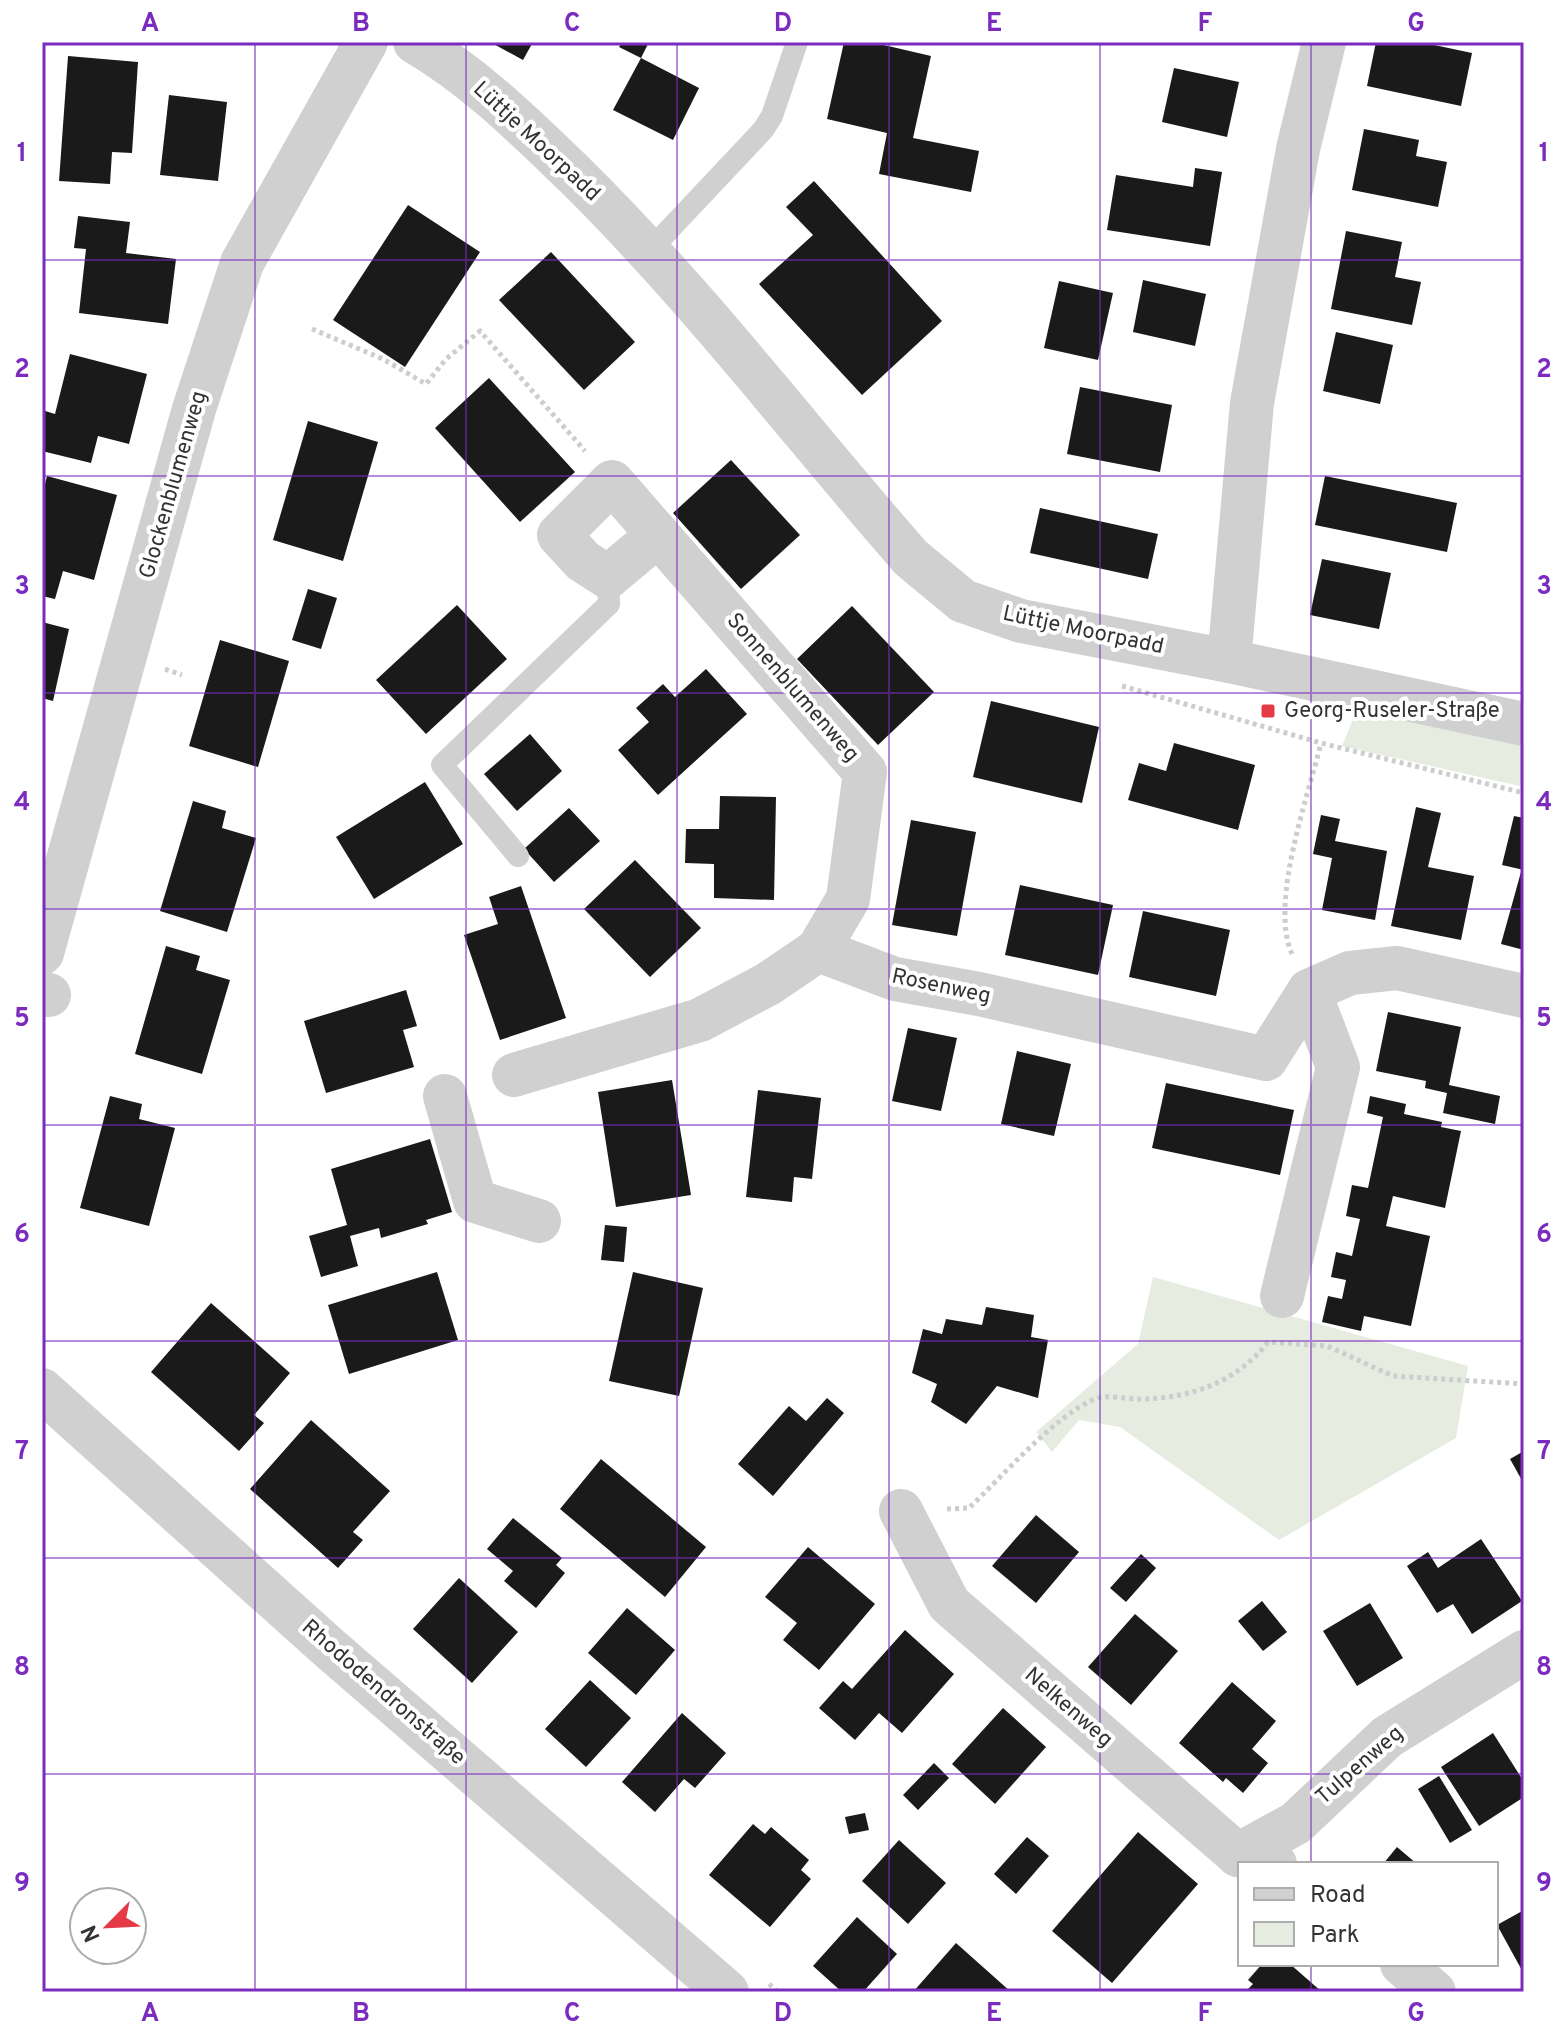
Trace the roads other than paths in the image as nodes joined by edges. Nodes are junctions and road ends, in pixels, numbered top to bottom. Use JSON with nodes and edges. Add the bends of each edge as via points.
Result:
{"nodes":[{"id":1,"x":366,"y":42,"type":"edge"},
{"id":2,"x":415,"y":42,"type":"edge"},
{"id":3,"x":797,"y":42,"type":"edge"},
{"id":4,"x":1324,"y":42,"type":"edge"},
{"id":5,"x":649,"y":251,"type":"junction"},
{"id":6,"x":658,"y":535,"type":"junction"},
{"id":7,"x":608,"y":577,"type":"junction"},
{"id":8,"x":1229,"y":661,"type":"junction"},
{"id":9,"x":1524,"y":724,"type":"edge"},
{"id":10,"x":518,"y":856,"type":"dead end"},
{"id":11,"x":818,"y":950,"type":"junction"},
{"id":12,"x":42,"y":953,"type":"edge"},
{"id":13,"x":1309,"y":991,"type":"junction"},
{"id":14,"x":1524,"y":996,"type":"edge"},
{"id":15,"x":514,"y":1075,"type":"dead end"},
{"id":16,"x":445,"y":1096,"type":"dead end"},
{"id":17,"x":539,"y":1221,"type":"dead end"},
{"id":18,"x":1282,"y":1296,"type":"dead end"},
{"id":19,"x":42,"y":1390,"type":"edge"},
{"id":20,"x":901,"y":1511,"type":"road end"},
{"id":21,"x":1524,"y":1652,"type":"edge"},
{"id":22,"x":1256,"y":1860,"type":"edge"},
{"id":23,"x":1404,"y":1966,"type":"edge"},
{"id":24,"x":727,"y":1992,"type":"edge"},
{"id":25,"x":1434,"y":1992,"type":"edge"}],
"edges":[{"from":1,"to":12,"type":"street","name":"Glockenblumenweg","via":[[242,263],[194,409]]},
{"from":2,"to":5,"type":"street","name":"Lüttje Moorpadd","via":[[512,114]]},
{"from":3,"to":5,"type":"lane","via":[[763,130]]},
{"from":4,"to":8,"type":"street","via":[[1298,149],[1252,403]]},
{"from":5,"to":8,"type":"street","name":"Lüttje Moorpadd","via":[[911,558],[963,601],[1021,621]]},
{"from":6,"to":7,"type":"street"},
{"from":6,"to":7,"type":"street","name":"Sonnenblumenweg","via":[[612,482],[559,535],[583,561]]},
{"from":6,"to":11,"type":"street","name":"Sonnenblumenweg","via":[[865,772],[848,899]]},
{"from":7,"to":10,"type":"lane","via":[[609,604],[442,765]]},
{"from":8,"to":9,"type":"street","name":"Lüttje Moorpadd"},
{"from":11,"to":13,"type":"street","name":"Rosenweg","via":[[895,979],[1266,1059]]},
{"from":11,"to":15,"type":"street","via":[[700,1020]]},
{"from":13,"to":14,"type":"street","via":[[1350,973],[1397,968]]},
{"from":13,"to":18,"type":"street","via":[[1338,1067]]},
{"from":16,"to":17,"type":"street","via":[[475,1201]]},
{"from":19,"to":24,"type":"street","name":"Rhododendronstraße"},
{"from":20,"to":22,"type":"street","name":"Nelkenweg","via":[[949,1604]]},
{"from":21,"to":22,"type":"street","name":"Tulpenweg","via":[[1387,1737]]},
{"from":23,"to":25,"type":"street"}]}
